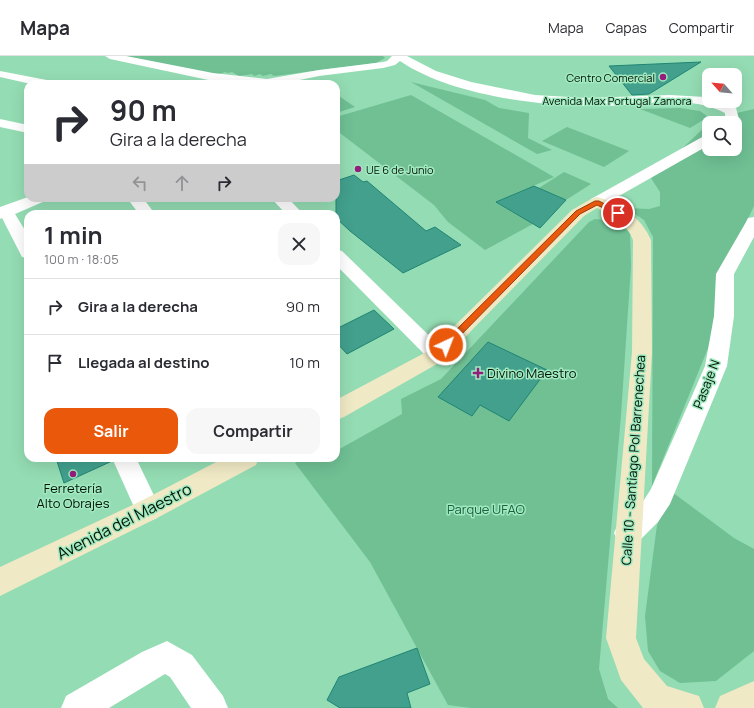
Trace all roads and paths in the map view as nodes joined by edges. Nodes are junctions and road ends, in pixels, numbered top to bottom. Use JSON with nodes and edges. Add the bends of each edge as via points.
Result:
{"nodes":[{"id":1,"x":110,"y":56,"type":"edge"},
{"id":2,"x":400,"y":56,"type":"edge"},
{"id":3,"x":0,"y":74,"type":"edge"},
{"id":4,"x":29,"y":80,"type":"edge"},
{"id":5,"x":240,"y":80,"type":"edge"},
{"id":6,"x":283,"y":80,"type":"edge"},
{"id":7,"x":732,"y":116,"type":"edge"},
{"id":8,"x":0,"y":123,"type":"edge"},
{"id":9,"x":24,"y":128,"type":"edge"},
{"id":10,"x":702,"y":143,"type":"edge"},
{"id":11,"x":29,"y":202,"type":"edge"},
{"id":12,"x":283,"y":202,"type":"edge"},
{"id":13,"x":597,"y":202,"type":"junction"},
{"id":14,"x":2,"y":207,"type":"edge"},
{"id":15,"x":291,"y":210,"type":"edge"},
{"id":16,"x":754,"y":222,"type":"edge"},
{"id":17,"x":24,"y":245,"type":"edge"},
{"id":18,"x":340,"y":259,"type":"edge"},
{"id":19,"x":437,"y":355,"type":"junction"},
{"id":20,"x":340,"y":409,"type":"edge"},
{"id":21,"x":126,"y":462,"type":"edge"},
{"id":22,"x":239,"y":462,"type":"edge"},
{"id":23,"x":148,"y":510,"type":"junction"},
{"id":24,"x":628,"y":533,"type":"junction"},
{"id":25,"x":0,"y":582,"type":"edge"},
{"id":26,"x":754,"y":697,"type":"edge"},
{"id":27,"x":78,"y":708,"type":"edge"},
{"id":28,"x":211,"y":708,"type":"edge"},
{"id":29,"x":687,"y":708,"type":"edge"},
{"id":30,"x":732,"y":708,"type":"edge"}],
"edges":[{"from":1,"to":5,"type":"street"},
{"from":2,"to":6,"type":"street","via":[[383,66]]},
{"from":2,"to":7,"type":"street","name":"Avenida Max Portugal Zamora","via":[[426,72],[446,79],[535,100],[606,102],[671,99],[712,102],[731,111]]},
{"from":3,"to":4,"type":"street"},
{"from":8,"to":9,"type":"street"},
{"from":10,"to":13,"type":"street"},
{"from":11,"to":14,"type":"street"},
{"from":12,"to":15,"type":"street"},
{"from":13,"to":19,"type":"main road","via":[[578,213]]},
{"from":13,"to":24,"type":"main road","name":"Calle 10 - Santiago Pol Barrenechea","via":[[634,223],[642,240],[642,352]]},
{"from":14,"to":17,"type":"street"},
{"from":16,"to":24,"type":"street","name":"Pasaje N","via":[[725,274],[724,316],[716,366],[661,496],[649,514]]},
{"from":18,"to":19,"type":"street"},
{"from":19,"to":20,"type":"main road"},
{"from":21,"to":23,"type":"street"},
{"from":22,"to":23,"type":"main road","name":"Avenida del Maestro"},
{"from":23,"to":25,"type":"main road","name":"Avenida del Maestro"},
{"from":24,"to":29,"type":"main road","name":"Calle 10 - Santiago Pol Barrenechea","via":[[621,638],[632,670],[657,699]]},
{"from":26,"to":30,"type":"main road"},
{"from":27,"to":28,"type":"street","via":[[166,657],[181,666]]}]}
